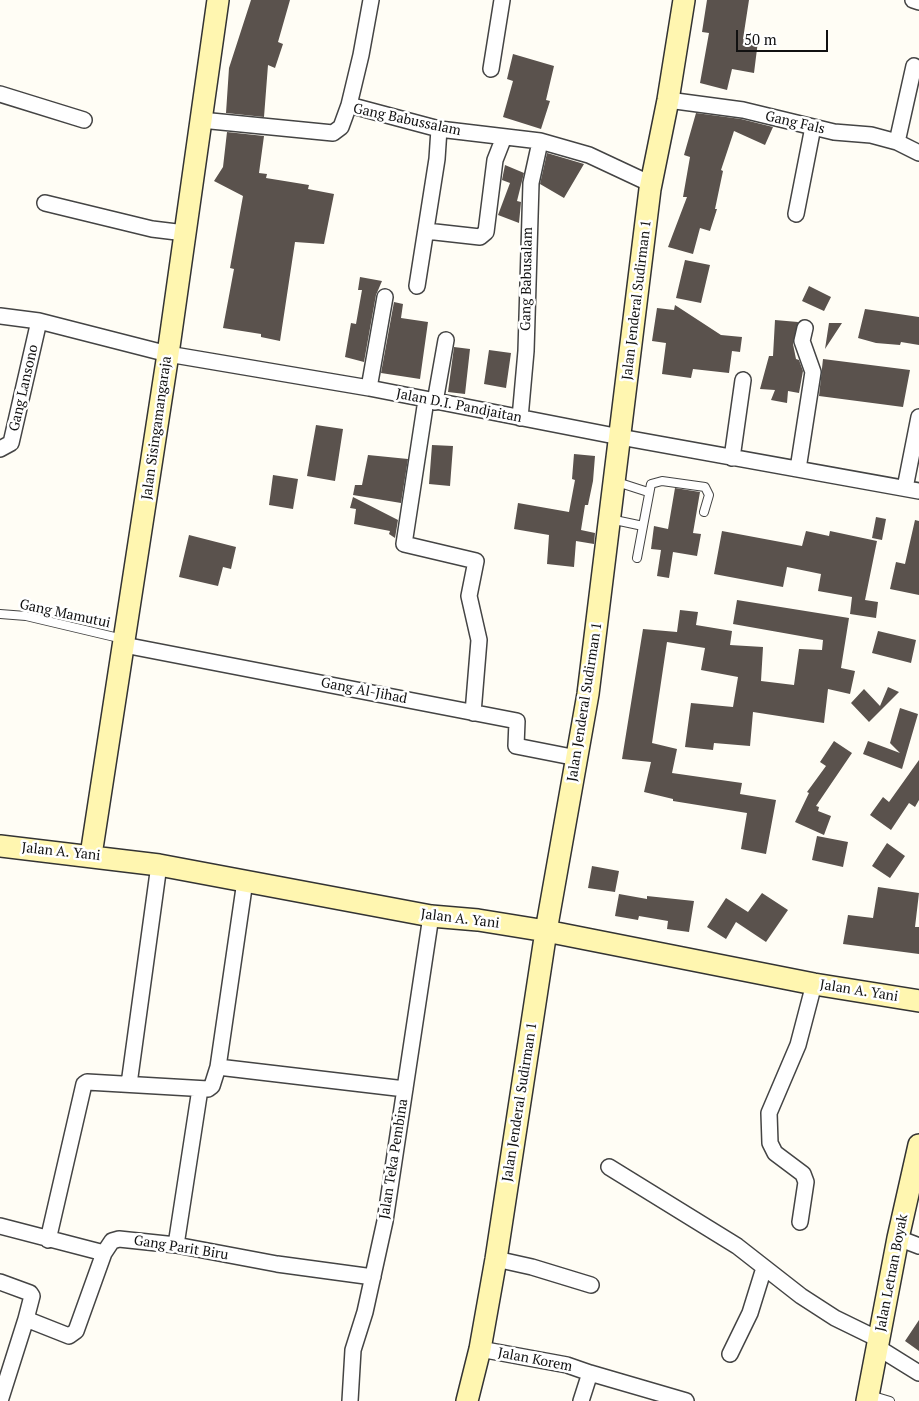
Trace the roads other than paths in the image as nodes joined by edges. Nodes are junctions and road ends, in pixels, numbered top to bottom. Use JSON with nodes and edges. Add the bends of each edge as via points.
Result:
{"nodes":[{"id":1,"x":218,"y":0,"type":"edge"},
{"id":2,"x":370,"y":0,"type":"edge"},
{"id":3,"x":502,"y":0,"type":"edge"},
{"id":4,"x":684,"y":0,"type":"edge"},
{"id":5,"x":914,"y":0,"type":"edge"},
{"id":6,"x":919,"y":2,"type":"edge"},
{"id":7,"x":914,"y":66,"type":"dead end"},
{"id":8,"x":491,"y":69,"type":"dead end"},
{"id":9,"x":0,"y":94,"type":"edge"},
{"id":10,"x":668,"y":100,"type":"junction"},
{"id":11,"x":348,"y":105,"type":"junction"},
{"id":12,"x":84,"y":120,"type":"dead end"},
{"id":13,"x":201,"y":120,"type":"junction"},
{"id":14,"x":812,"y":127,"type":"junction"},
{"id":15,"x":439,"y":129,"type":"junction"},
{"id":16,"x":504,"y":137,"type":"junction"},
{"id":17,"x":540,"y":142,"type":"junction"},
{"id":18,"x":897,"y":142,"type":"junction"},
{"id":19,"x":919,"y":153,"type":"edge"},
{"id":20,"x":651,"y":184,"type":"junction"},
{"id":21,"x":45,"y":203,"type":"dead end"},
{"id":22,"x":796,"y":214,"type":"dead end"},
{"id":23,"x":426,"y":231,"type":"junction"},
{"id":24,"x":185,"y":233,"type":"junction"},
{"id":25,"x":417,"y":286,"type":"dead end"},
{"id":26,"x":384,"y":296,"type":"dead end"},
{"id":27,"x":0,"y":316,"type":"edge"},
{"id":28,"x":40,"y":321,"type":"junction"},
{"id":29,"x":805,"y":328,"type":"dead end"},
{"id":30,"x":446,"y":340,"type":"dead end"},
{"id":31,"x":168,"y":354,"type":"junction"},
{"id":32,"x":743,"y":380,"type":"dead end"},
{"id":33,"x":370,"y":388,"type":"junction"},
{"id":34,"x":431,"y":401,"type":"junction"},
{"id":35,"x":919,"y":417,"type":"edge"},
{"id":36,"x":520,"y":418,"type":"junction"},
{"id":37,"x":620,"y":437,"type":"junction"},
{"id":38,"x":0,"y":449,"type":"edge"},
{"id":39,"x":732,"y":458,"type":"junction"},
{"id":40,"x":798,"y":469,"type":"junction"},
{"id":41,"x":615,"y":482,"type":"junction"},
{"id":42,"x":912,"y":489,"type":"edge"},
{"id":43,"x":648,"y":492,"type":"junction"},
{"id":44,"x":704,"y":512,"type":"dead end"},
{"id":45,"x":610,"y":519,"type":"junction"},
{"id":46,"x":643,"y":526,"type":"junction"},
{"id":47,"x":637,"y":558,"type":"dead end"},
{"id":48,"x":0,"y":614,"type":"edge"},
{"id":49,"x":125,"y":642,"type":"junction"},
{"id":50,"x":473,"y":712,"type":"junction"},
{"id":51,"x":577,"y":758,"type":"junction"},
{"id":52,"x":0,"y":846,"type":"edge"},
{"id":53,"x":91,"y":855,"type":"junction"},
{"id":54,"x":159,"y":865,"type":"junction"},
{"id":55,"x":245,"y":880,"type":"junction"},
{"id":56,"x":431,"y":916,"type":"junction"},
{"id":57,"x":546,"y":931,"type":"junction"},
{"id":58,"x":814,"y":984,"type":"junction"},
{"id":59,"x":919,"y":1001,"type":"edge"},
{"id":60,"x":218,"y":1067,"type":"junction"},
{"id":61,"x":129,"y":1084,"type":"junction"},
{"id":62,"x":200,"y":1089,"type":"junction"},
{"id":63,"x":405,"y":1089,"type":"junction"},
{"id":64,"x":919,"y":1145,"type":"edge"},
{"id":65,"x":609,"y":1167,"type":"dead end"},
{"id":66,"x":800,"y":1222,"type":"dead end"},
{"id":67,"x":0,"y":1226,"type":"edge"},
{"id":68,"x":898,"y":1238,"type":"junction"},
{"id":69,"x":48,"y":1240,"type":"junction"},
{"id":70,"x":176,"y":1245,"type":"junction"},
{"id":71,"x":919,"y":1246,"type":"edge"},
{"id":72,"x":104,"y":1253,"type":"junction"},
{"id":73,"x":496,"y":1259,"type":"junction"},
{"id":74,"x":764,"y":1268,"type":"junction"},
{"id":75,"x":372,"y":1277,"type":"junction"},
{"id":76,"x":0,"y":1282,"type":"edge"},
{"id":77,"x":590,"y":1286,"type":"dead end"},
{"id":78,"x":26,"y":1319,"type":"junction"},
{"id":79,"x":877,"y":1343,"type":"junction"},
{"id":80,"x":480,"y":1349,"type":"junction"},
{"id":81,"x":730,"y":1354,"type":"dead end"},
{"id":82,"x":590,"y":1373,"type":"junction"},
{"id":83,"x":919,"y":1373,"type":"edge"},
{"id":84,"x":868,"y":1398,"type":"edge"},
{"id":85,"x":0,"y":1401,"type":"edge"},
{"id":86,"x":350,"y":1401,"type":"edge"},
{"id":87,"x":467,"y":1401,"type":"edge"},
{"id":88,"x":581,"y":1401,"type":"edge"},
{"id":89,"x":686,"y":1401,"type":"edge"},
{"id":90,"x":890,"y":1401,"type":"edge"}],
"edges":[{"from":1,"to":13,"type":"street","name":"Jalan Sisingamangaraja"},
{"from":2,"to":11,"type":"street"},
{"from":3,"to":8,"type":"street"},
{"from":4,"to":10,"type":"street","name":"Jalan Jenderal Sudirman 1"},
{"from":5,"to":6,"type":"street"},
{"from":7,"to":18,"type":"street"},
{"from":9,"to":12,"type":"street"},
{"from":10,"to":14,"type":"street","name":"Gang Fals","via":[[743,110]]},
{"from":10,"to":20,"type":"street","name":"Jalan Jenderal Sudirman 1"},
{"from":11,"to":13,"type":"street","name":"Gang Babussalam","via":[[341,127],[333,133]]},
{"from":11,"to":15,"type":"street","name":"Gang Babussalam"},
{"from":13,"to":24,"type":"street","name":"Jalan Sisingamangaraja"},
{"from":14,"to":18,"type":"street","name":"Gang Fals"},
{"from":14,"to":22,"type":"street"},
{"from":15,"to":16,"type":"street","name":"Gang Babussalam"},
{"from":15,"to":23,"type":"street"},
{"from":16,"to":17,"type":"street","name":"Gang Babussalam"},
{"from":16,"to":23,"type":"street","via":[[495,160],[486,232],[480,237]]},
{"from":17,"to":20,"type":"street","name":"Gang Babussalam","via":[[589,155]]},
{"from":17,"to":36,"type":"street","name":"Gang Babusalam","via":[[530,183],[526,342]]},
{"from":18,"to":19,"type":"street","name":"Gang Fals"},
{"from":20,"to":37,"type":"street","name":"Jalan Jenderal Sudirman 1"},
{"from":21,"to":24,"type":"street","via":[[152,229]]},
{"from":23,"to":25,"type":"street"},
{"from":24,"to":31,"type":"street","name":"Jalan Sisingamangaraja"},
{"from":26,"to":33,"type":"street"},
{"from":27,"to":28,"type":"street","name":"Jalan D.I. Pandjaitan"},
{"from":28,"to":31,"type":"street","name":"Jalan D.I. Pandjaitan"},
{"from":28,"to":38,"type":"street","name":"Gang Lansono","via":[[11,443]]},
{"from":29,"to":40,"type":"street","via":[[802,341],[813,372]]},
{"from":30,"to":34,"type":"street"},
{"from":31,"to":33,"type":"street","name":"Jalan D.I. Pandjaitan"},
{"from":31,"to":49,"type":"street","name":"Jalan Sisingamangaraja"},
{"from":32,"to":39,"type":"street"},
{"from":33,"to":34,"type":"street","name":"Jalan D.I. Pandjaitan"},
{"from":34,"to":36,"type":"street","name":"Jalan D.I. Pandjaitan"},
{"from":34,"to":50,"type":"street","via":[[404,544],[476,561],[469,596],[479,640]]},
{"from":35,"to":42,"type":"street"},
{"from":36,"to":37,"type":"street","name":"Jalan D.I. Pandjaitan"},
{"from":37,"to":39,"type":"street","name":"Jalan D.I. Pandjaitan"},
{"from":37,"to":41,"type":"street","name":"Jalan Jenderal Sudirman 1"},
{"from":39,"to":40,"type":"street","name":"Jalan D.I. Pandjaitan"},
{"from":40,"to":42,"type":"street","name":"Jalan D.I. Pandjaitan"},
{"from":41,"to":43,"type":"lane"},
{"from":41,"to":45,"type":"street","name":"Jalan Jenderal Sudirman 1"},
{"from":43,"to":44,"type":"lane","via":[[651,484],[662,481],[705,486],[709,495]]},
{"from":43,"to":46,"type":"lane"},
{"from":45,"to":46,"type":"lane"},
{"from":45,"to":51,"type":"street","name":"Jalan Jenderal Sudirman 1"},
{"from":46,"to":47,"type":"lane"},
{"from":48,"to":49,"type":"lane","name":"Gang Mamutui","via":[[26,616]]},
{"from":49,"to":50,"type":"street","name":"Gang Al-Jihad"},
{"from":49,"to":53,"type":"street","name":"Jalan Sisingamangaraja"},
{"from":50,"to":51,"type":"street","name":"Gang Al-Jihad","via":[[517,721],[516,746]]},
{"from":51,"to":57,"type":"street","name":"Jalan Jenderal Sudirman 1"},
{"from":52,"to":53,"type":"street","name":"Jalan A. Yani"},
{"from":53,"to":54,"type":"street","name":"Jalan A. Yani"},
{"from":54,"to":55,"type":"street","name":"Jalan A. Yani"},
{"from":54,"to":61,"type":"street"},
{"from":55,"to":56,"type":"street","name":"Jalan A. Yani"},
{"from":55,"to":60,"type":"street"},
{"from":56,"to":57,"type":"street","name":"Jalan A. Yani"},
{"from":56,"to":63,"type":"street","name":"Jalan Teka Pembina"},
{"from":57,"to":58,"type":"street","name":"Jalan A. Yani"},
{"from":57,"to":73,"type":"street","name":"Jalan Jenderal Sudirman 1"},
{"from":58,"to":59,"type":"street","name":"Jalan A. Yani"},
{"from":58,"to":66,"type":"street","via":[[798,1045],[769,1113],[770,1143],[775,1153],[803,1174],[806,1182]]},
{"from":60,"to":62,"type":"street","via":[[212,1086]]},
{"from":60,"to":63,"type":"street"},
{"from":61,"to":62,"type":"street"},
{"from":61,"to":69,"type":"street","via":[[87,1082],[82,1087]]},
{"from":62,"to":70,"type":"street"},
{"from":63,"to":75,"type":"street","name":"Jalan Teka Pembina"},
{"from":64,"to":68,"type":"street","name":"Jalan Letnan Boyak"},
{"from":65,"to":74,"type":"street","via":[[737,1246]]},
{"from":67,"to":69,"type":"street"},
{"from":68,"to":71,"type":"street"},
{"from":68,"to":79,"type":"street","name":"Jalan Letnan Boyak"},
{"from":69,"to":72,"type":"street"},
{"from":70,"to":72,"type":"street","name":"Gang Parit Biru","via":[[115,1239]]},
{"from":70,"to":75,"type":"street","name":"Gang Parit Biru"},
{"from":72,"to":78,"type":"street","via":[[72,1335]]},
{"from":73,"to":77,"type":"street"},
{"from":73,"to":80,"type":"street","name":"Jalan Jenderal Sudirman 1"},
{"from":74,"to":79,"type":"street"},
{"from":74,"to":81,"type":"street","via":[[750,1313]]},
{"from":75,"to":86,"type":"street","name":"Jalan Teka Pembina","via":[[353,1350]]},
{"from":76,"to":78,"type":"street","via":[[30,1293]]},
{"from":78,"to":85,"type":"street"},
{"from":79,"to":83,"type":"street"},
{"from":79,"to":84,"type":"street","name":"Jalan Letnan Boyak"},
{"from":80,"to":82,"type":"street","name":"Jalan Korem","via":[[567,1365]]},
{"from":80,"to":87,"type":"street","name":"Jalan Jenderal Sudirman 1"},
{"from":82,"to":88,"type":"street","name":"Jalan Korem"},
{"from":82,"to":89,"type":"street","name":"Jalan Korem"},
{"from":84,"to":90,"type":"lane"}]}
